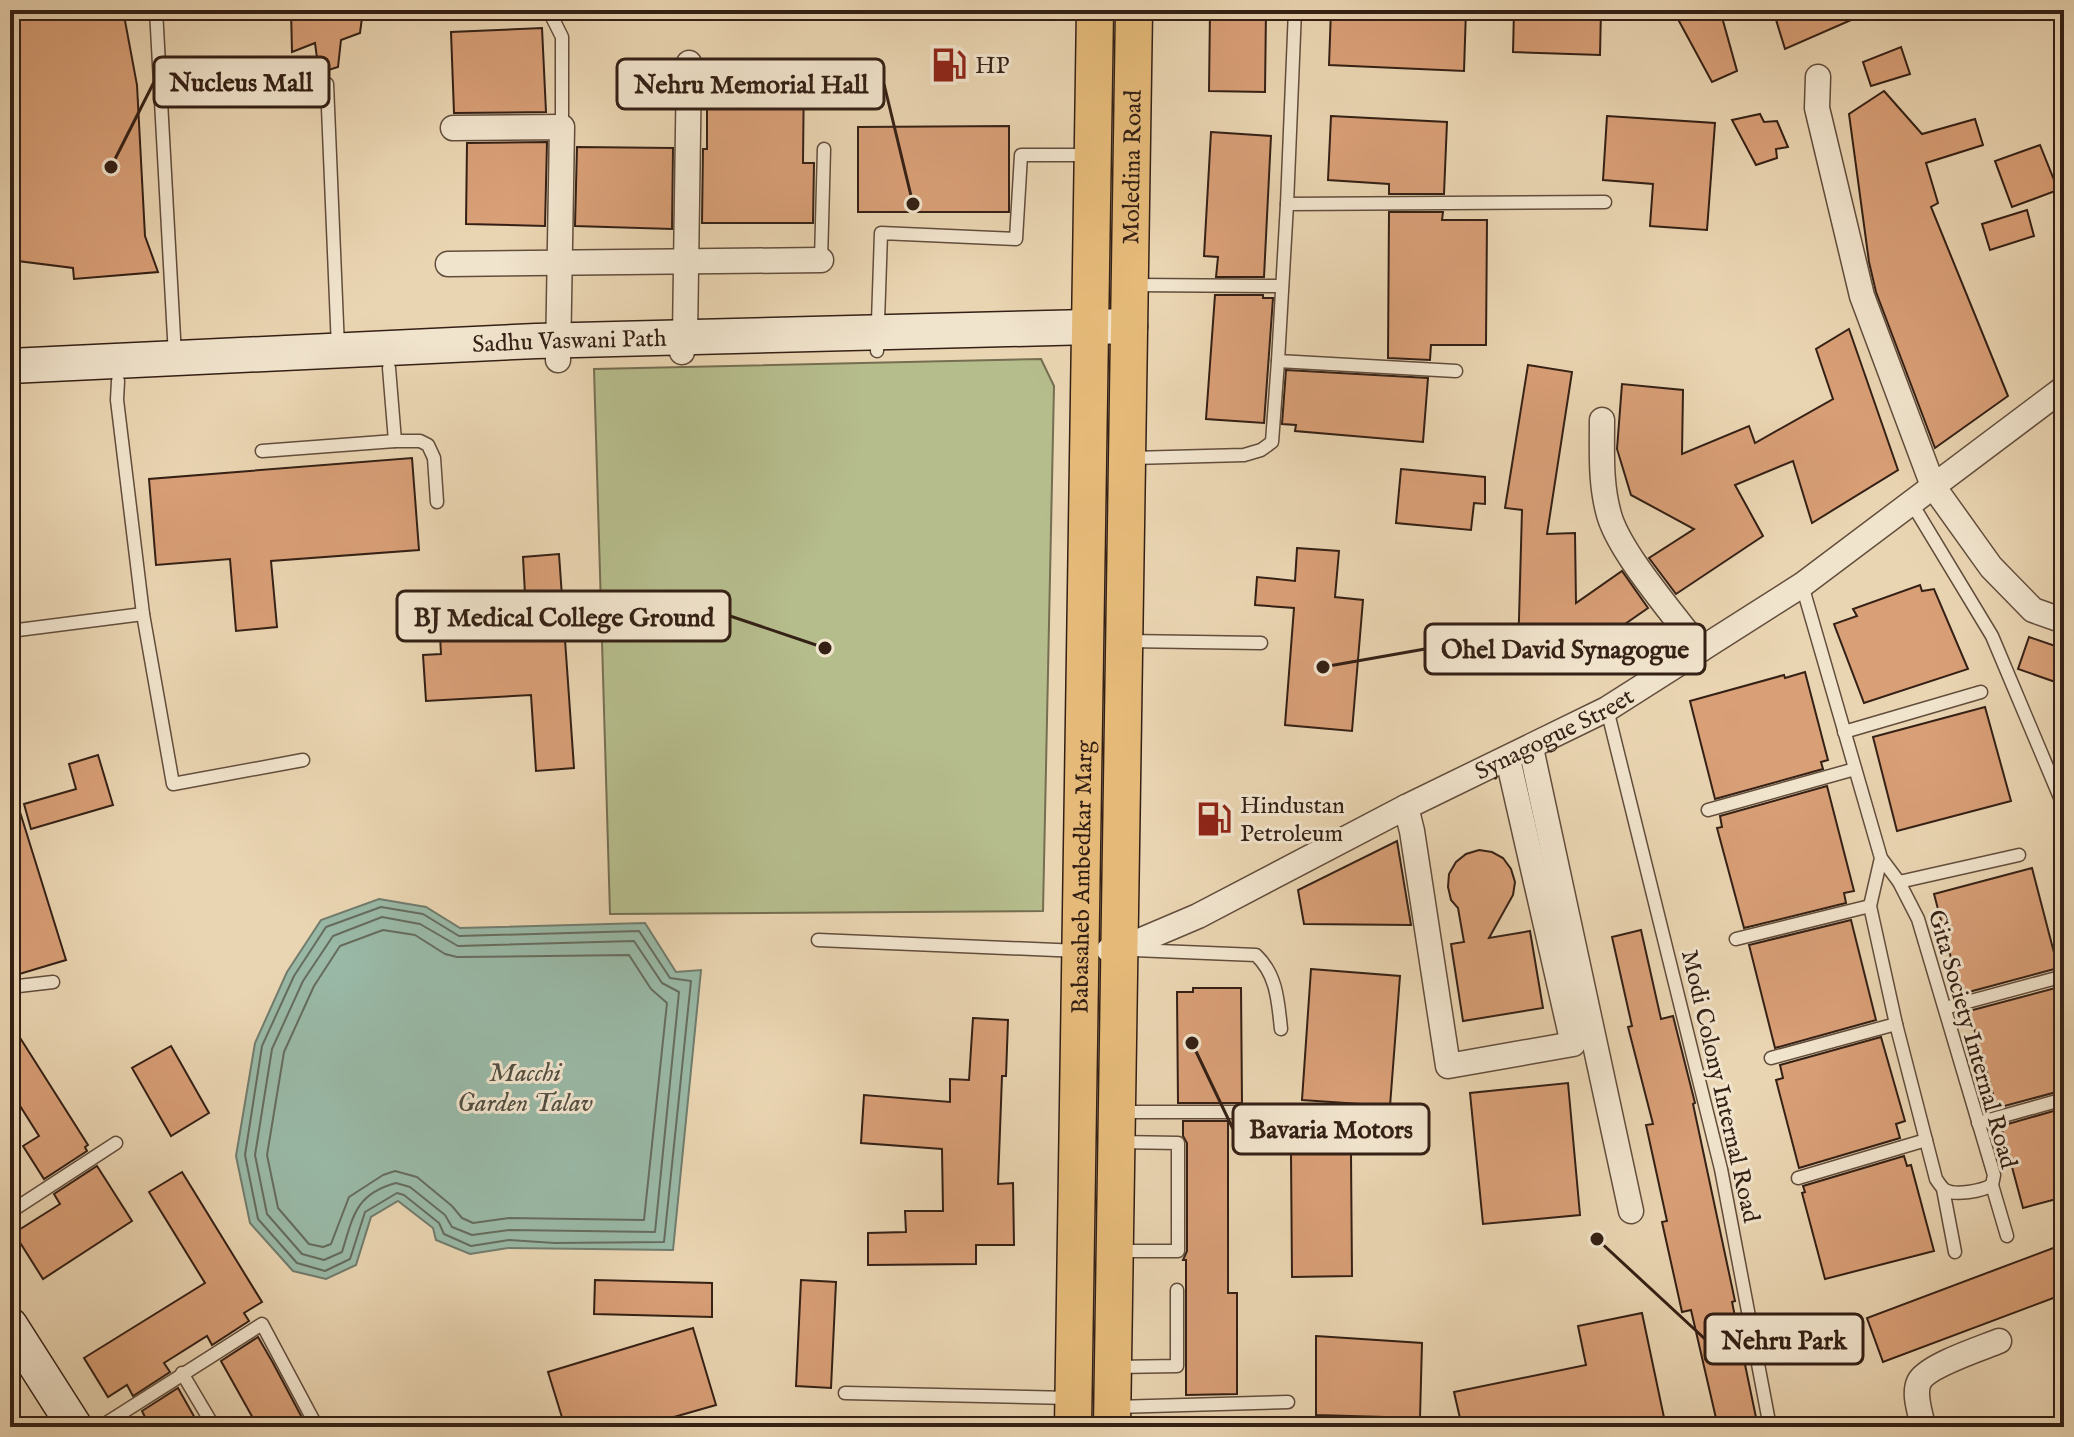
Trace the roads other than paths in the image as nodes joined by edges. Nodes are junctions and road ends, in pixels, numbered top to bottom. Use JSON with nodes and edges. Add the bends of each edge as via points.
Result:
{"nodes":[{"id":1,"x":156,"y":10,"type":"edge"},
{"id":2,"x":500,"y":10,"type":"edge"},
{"id":3,"x":537,"y":10,"type":"edge"},
{"id":4,"x":1134,"y":10,"type":"edge"},
{"id":5,"x":1295,"y":10,"type":"edge"},
{"id":6,"x":1060,"y":11,"type":"edge"},
{"id":7,"x":1095,"y":11,"type":"edge"},
{"id":8,"x":453,"y":12,"type":"dead end"},
{"id":9,"x":870,"y":13,"type":"dead end"},
{"id":10,"x":689,"y":63,"type":"dead end"},
{"id":11,"x":1818,"y":77,"type":"dead end"},
{"id":12,"x":327,"y":84,"type":"dead end"},
{"id":13,"x":562,"y":127,"type":"junction"},
{"id":14,"x":453,"y":128,"type":"dead end"},
{"id":15,"x":824,"y":149,"type":"dead end"},
{"id":16,"x":1094,"y":155,"type":"junction"},
{"id":17,"x":1605,"y":202,"type":"dead end"},
{"id":18,"x":1287,"y":204,"type":"junction"},
{"id":19,"x":821,"y":260,"type":"joint"},
{"id":20,"x":686,"y":262,"type":"junction"},
{"id":21,"x":560,"y":263,"type":"junction"},
{"id":22,"x":448,"y":264,"type":"dead end"},
{"id":23,"x":1131,"y":285,"type":"junction"},
{"id":24,"x":1282,"y":286,"type":"junction"},
{"id":25,"x":1130,"y":336,"type":"junction"},
{"id":26,"x":1092,"y":337,"type":"junction"},
{"id":27,"x":878,"y":341,"type":"junction"},
{"id":28,"x":684,"y":345,"type":"junction"},
{"id":29,"x":558,"y":350,"type":"junction"},
{"id":30,"x":338,"y":351,"type":"junction"},
{"id":31,"x":176,"y":359,"type":"junction"},
{"id":32,"x":1278,"y":361,"type":"junction"},
{"id":33,"x":10,"y":366,"type":"edge"},
{"id":34,"x":389,"y":368,"type":"junction"},
{"id":35,"x":1456,"y":371,"type":"dead end"},
{"id":36,"x":118,"y":381,"type":"junction"},
{"id":37,"x":10,"y":387,"type":"edge"},
{"id":38,"x":2064,"y":388,"type":"edge"},
{"id":39,"x":1602,"y":420,"type":"dead end"},
{"id":40,"x":395,"y":441,"type":"junction"},
{"id":41,"x":262,"y":451,"type":"dead end"},
{"id":42,"x":1128,"y":458,"type":"junction"},
{"id":43,"x":1933,"y":486,"type":"junction"},
{"id":44,"x":437,"y":502,"type":"dead end"},
{"id":45,"x":1911,"y":502,"type":"junction"},
{"id":46,"x":1802,"y":585,"type":"junction"},
{"id":47,"x":143,"y":614,"type":"junction"},
{"id":48,"x":2064,"y":621,"type":"edge"},
{"id":49,"x":10,"y":631,"type":"edge"},
{"id":50,"x":1124,"y":641,"type":"junction"},
{"id":51,"x":1261,"y":643,"type":"dead end"},
{"id":52,"x":1700,"y":650,"type":"junction"},
{"id":53,"x":1981,"y":692,"type":"dead end"},
{"id":54,"x":1607,"y":709,"type":"junction"},
{"id":55,"x":1844,"y":732,"type":"junction"},
{"id":56,"x":1531,"y":748,"type":"junction"},
{"id":57,"x":1508,"y":759,"type":"junction"},
{"id":58,"x":303,"y":760,"type":"dead end"},
{"id":59,"x":1855,"y":769,"type":"junction"},
{"id":60,"x":1406,"y":807,"type":"junction"},
{"id":61,"x":2064,"y":807,"type":"edge"},
{"id":62,"x":1708,"y":810,"type":"dead end"},
{"id":63,"x":2019,"y":855,"type":"dead end"},
{"id":64,"x":1881,"y":858,"type":"junction"},
{"id":65,"x":1899,"y":882,"type":"junction"},
{"id":66,"x":1870,"y":906,"type":"junction"},
{"id":67,"x":1736,"y":939,"type":"dead end"},
{"id":68,"x":818,"y":940,"type":"dead end"},
{"id":69,"x":1118,"y":950,"type":"junction"},
{"id":70,"x":1082,"y":951,"type":"junction"},
{"id":71,"x":2064,"y":976,"type":"edge"},
{"id":72,"x":53,"y":982,"type":"dead end"},
{"id":73,"x":10,"y":987,"type":"edge"},
{"id":74,"x":1945,"y":1008,"type":"junction"},
{"id":75,"x":1896,"y":1024,"type":"junction"},
{"id":76,"x":1281,"y":1029,"type":"dead end"},
{"id":77,"x":1771,"y":1058,"type":"dead end"},
{"id":78,"x":2064,"y":1099,"type":"edge"},
{"id":79,"x":1244,"y":1112,"type":"dead end"},
{"id":80,"x":1978,"y":1123,"type":"junction"},
{"id":81,"x":1116,"y":1127,"type":"junction"},
{"id":82,"x":1926,"y":1140,"type":"junction"},
{"id":83,"x":116,"y":1143,"type":"dead end"},
{"id":84,"x":1798,"y":1178,"type":"dead end"},
{"id":85,"x":1992,"y":1185,"type":"junction"},
{"id":86,"x":1943,"y":1189,"type":"junction"},
{"id":87,"x":1631,"y":1211,"type":"dead end"},
{"id":88,"x":10,"y":1212,"type":"edge"},
{"id":89,"x":2007,"y":1236,"type":"dead end"},
{"id":90,"x":1114,"y":1251,"type":"junction"},
{"id":91,"x":1955,"y":1252,"type":"dead end"},
{"id":92,"x":1177,"y":1290,"type":"dead end"},
{"id":93,"x":11,"y":1331,"type":"edge"},
{"id":94,"x":1999,"y":1341,"type":"dead end"},
{"id":95,"x":1112,"y":1367,"type":"junction"},
{"id":96,"x":182,"y":1373,"type":"junction"},
{"id":97,"x":845,"y":1393,"type":"dead end"},
{"id":98,"x":1288,"y":1402,"type":"dead end"},
{"id":99,"x":1073,"y":1412,"type":"edge"},
{"id":100,"x":117,"y":1414,"type":"junction"},
{"id":101,"x":1112,"y":1417,"type":"edge"},
{"id":102,"x":75,"y":1427,"type":"edge"},
{"id":103,"x":100,"y":1427,"type":"edge"},
{"id":104,"x":125,"y":1427,"type":"edge"},
{"id":105,"x":214,"y":1427,"type":"edge"},
{"id":106,"x":317,"y":1427,"type":"edge"},
{"id":107,"x":1770,"y":1427,"type":"edge"},
{"id":108,"x":1923,"y":1427,"type":"edge"}],
"edges":[{"from":1,"to":31,"type":"lane"},
{"from":2,"to":8,"type":"lane"},
{"from":3,"to":13,"type":"lane","via":[[551,15],[562,37]]},
{"from":4,"to":23,"type":"main road","name":"Moledina Road"},
{"from":5,"to":18,"type":"lane"},
{"from":6,"to":7,"type":"lane"},
{"from":6,"to":9,"type":"lane"},
{"from":7,"to":16,"type":"main road","name":"Moledina Road"},
{"from":10,"to":20,"type":"street"},
{"from":11,"to":43,"type":"street","via":[[1817,108],[1862,296]]},
{"from":12,"to":30,"type":"lane"},
{"from":13,"to":14,"type":"street"},
{"from":13,"to":21,"type":"street"},
{"from":15,"to":19,"type":"lane"},
{"from":16,"to":26,"type":"main road","name":"Moledina Road"},
{"from":16,"to":27,"type":"lane","via":[[1021,155],[1016,239],[881,233]]},
{"from":17,"to":18,"type":"lane"},
{"from":18,"to":24,"type":"lane"},
{"from":19,"to":20,"type":"street"},
{"from":20,"to":21,"type":"street"},
{"from":20,"to":28,"type":"street"},
{"from":21,"to":22,"type":"street"},
{"from":21,"to":29,"type":"street"},
{"from":23,"to":24,"type":"lane"},
{"from":23,"to":25,"type":"main road","name":"Moledina Road"},
{"from":24,"to":32,"type":"lane"},
{"from":25,"to":26,"type":"main road","name":"Sadhu Vaswani Path"},
{"from":25,"to":42,"type":"main road","name":"Babasaheb Ambedkar Marg"},
{"from":26,"to":27,"type":"main road","name":"Sadhu Vaswani Path"},
{"from":26,"to":70,"type":"main road","name":"Babasaheb Ambedkar Marg"},
{"from":27,"to":28,"type":"main road","name":"Sadhu Vaswani Path"},
{"from":28,"to":29,"type":"main road","name":"Sadhu Vaswani Path"},
{"from":29,"to":30,"type":"main road","name":"Sadhu Vaswani Path"},
{"from":29,"to":34,"type":"main road","name":"Sadhu Vaswani Path"},
{"from":30,"to":31,"type":"main road","name":"Sadhu Vaswani Path"},
{"from":31,"to":33,"type":"main road","name":"Sadhu Vaswani Path"},
{"from":32,"to":35,"type":"lane"},
{"from":32,"to":42,"type":"lane","via":[[1272,442],[1267,447],[1244,455]]},
{"from":34,"to":36,"type":"main road","name":"Sadhu Vaswani Path"},
{"from":34,"to":40,"type":"lane"},
{"from":36,"to":37,"type":"main road","name":"Sadhu Vaswani Path"},
{"from":36,"to":47,"type":"lane"},
{"from":38,"to":43,"type":"street","name":"Synagogue Street"},
{"from":39,"to":52,"type":"street","via":[[1604,488],[1620,542]]},
{"from":40,"to":41,"type":"lane"},
{"from":40,"to":44,"type":"lane","via":[[428,445]]},
{"from":42,"to":50,"type":"main road","name":"Babasaheb Ambedkar Marg"},
{"from":43,"to":45,"type":"street","name":"Synagogue Street"},
{"from":43,"to":48,"type":"street","via":[[1991,567],[2033,610]]},
{"from":45,"to":46,"type":"street","name":"Synagogue Street"},
{"from":45,"to":61,"type":"lane","via":[[1992,636]]},
{"from":46,"to":52,"type":"street","name":"Synagogue Street"},
{"from":46,"to":55,"type":"lane","name":"Gita Society Internal Road"},
{"from":47,"to":49,"type":"lane"},
{"from":47,"to":58,"type":"lane","via":[[173,784]]},
{"from":50,"to":51,"type":"lane"},
{"from":50,"to":69,"type":"main road","name":"Babasaheb Ambedkar Marg"},
{"from":52,"to":54,"type":"street","name":"Synagogue Street"},
{"from":53,"to":55,"type":"lane"},
{"from":54,"to":56,"type":"street","name":"Synagogue Street"},
{"from":54,"to":107,"type":"lane","name":"Modi Colony Internal Road","via":[[1721,1169]]},
{"from":55,"to":59,"type":"lane","name":"Gita Society Internal Road"},
{"from":56,"to":57,"type":"street","name":"Synagogue Street"},
{"from":56,"to":87,"type":"street"},
{"from":57,"to":60,"type":"street","name":"Synagogue Street"},
{"from":57,"to":60,"type":"street","via":[[1573,1044],[1448,1066]]},
{"from":59,"to":62,"type":"lane"},
{"from":59,"to":64,"type":"lane","name":"Gita Society Internal Road"},
{"from":60,"to":69,"type":"street","name":"Synagogue Street","via":[[1198,916]]},
{"from":63,"to":65,"type":"lane"},
{"from":64,"to":65,"type":"lane","name":"Gita Society Internal Road"},
{"from":64,"to":66,"type":"lane","name":"Gita Society Internal Road"},
{"from":65,"to":74,"type":"lane","name":"Gita Society Internal Road","via":[[1918,919]]},
{"from":66,"to":67,"type":"lane"},
{"from":66,"to":75,"type":"lane","name":"Gita Society Internal Road"},
{"from":68,"to":70,"type":"lane"},
{"from":69,"to":70,"type":"street","name":"Synagogue Street"},
{"from":69,"to":76,"type":"lane","via":[[1256,955],[1276,987]]},
{"from":69,"to":81,"type":"main road","name":"Babasaheb Ambedkar Marg"},
{"from":70,"to":99,"type":"main road","name":"Babasaheb Ambedkar Marg"},
{"from":71,"to":74,"type":"lane"},
{"from":72,"to":73,"type":"lane"},
{"from":74,"to":80,"type":"lane","name":"Gita Society Internal Road"},
{"from":75,"to":77,"type":"lane"},
{"from":75,"to":82,"type":"lane","name":"Gita Society Internal Road"},
{"from":78,"to":80,"type":"lane"},
{"from":79,"to":81,"type":"lane"},
{"from":80,"to":85,"type":"lane","name":"Gita Society Internal Road","via":[[1994,1175]]},
{"from":81,"to":90,"type":"main road","name":"Babasaheb Ambedkar Marg"},
{"from":81,"to":90,"type":"lane","via":[[1178,1143],[1178,1251]]},
{"from":82,"to":84,"type":"lane"},
{"from":82,"to":86,"type":"lane","name":"Gita Society Internal Road"},
{"from":83,"to":88,"type":"lane"},
{"from":85,"to":86,"type":"lane","name":"Gita Society Internal Road"},
{"from":85,"to":89,"type":"lane"},
{"from":86,"to":91,"type":"lane"},
{"from":90,"to":95,"type":"main road","name":"Babasaheb Ambedkar Marg"},
{"from":92,"to":95,"type":"lane","via":[[1177,1366]]},
{"from":93,"to":102,"type":"main road"},
{"from":94,"to":108,"type":"street","via":[[1919,1379]]},
{"from":95,"to":101,"type":"main road","name":"Babasaheb Ambedkar Marg"},
{"from":96,"to":100,"type":"lane"},
{"from":96,"to":105,"type":"lane"},
{"from":96,"to":106,"type":"lane","via":[[262,1324]]},
{"from":97,"to":99,"type":"lane"},
{"from":98,"to":101,"type":"lane"},
{"from":100,"to":103,"type":"lane"},
{"from":100,"to":104,"type":"lane"}]}
